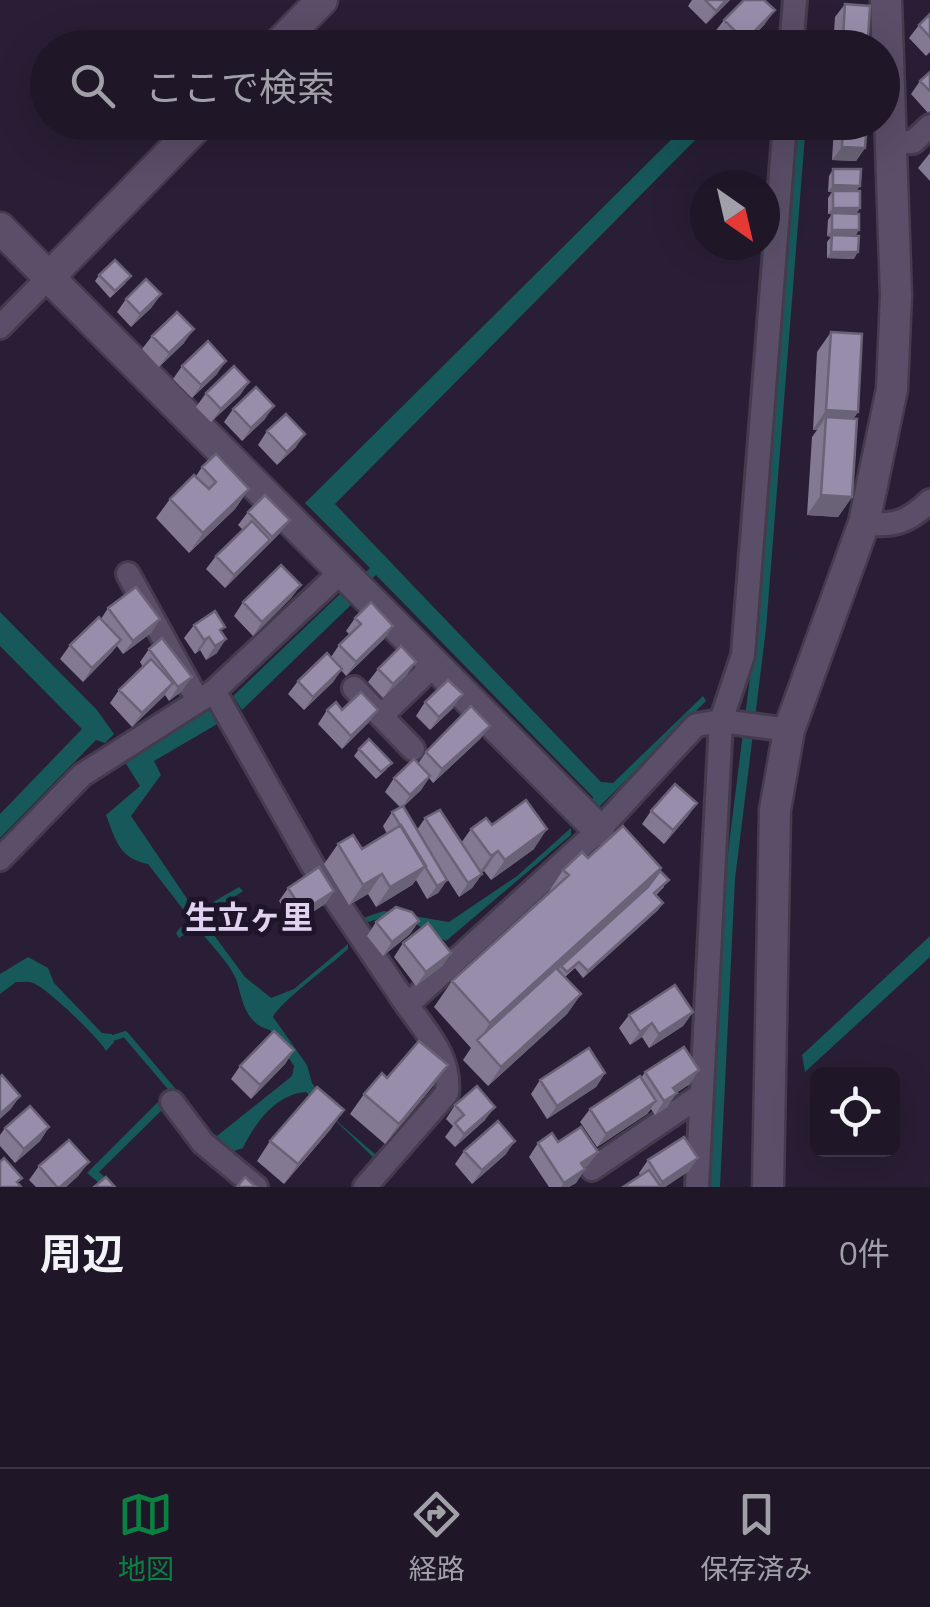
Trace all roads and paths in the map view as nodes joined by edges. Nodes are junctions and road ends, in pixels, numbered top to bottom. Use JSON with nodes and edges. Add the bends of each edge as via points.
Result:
{"nodes":[{"id":1,"x":322,"y":0,"type":"edge"},
{"id":2,"x":794,"y":0,"type":"edge"},
{"id":3,"x":886,"y":0,"type":"edge"},
{"id":4,"x":293,"y":30,"type":"edge"},
{"id":5,"x":792,"y":30,"type":"edge"},
{"id":6,"x":887,"y":30,"type":"edge"},
{"id":7,"x":930,"y":126,"type":"edge"},
{"id":8,"x":183,"y":140,"type":"edge"},
{"id":9,"x":784,"y":140,"type":"edge"},
{"id":10,"x":892,"y":142,"type":"joint"},
{"id":11,"x":0,"y":228,"type":"edge"},
{"id":12,"x":49,"y":276,"type":"junction"},
{"id":13,"x":0,"y":326,"type":"edge"},
{"id":14,"x":930,"y":501,"type":"edge"},
{"id":15,"x":864,"y":523,"type":"junction"},
{"id":16,"x":343,"y":570,"type":"junction"},
{"id":17,"x":128,"y":574,"type":"dead end"},
{"id":18,"x":436,"y":664,"type":"junction"},
{"id":19,"x":354,"y":688,"type":"dead end"},
{"id":20,"x":206,"y":696,"type":"junction"},
{"id":21,"x":381,"y":716,"type":"junction"},
{"id":22,"x":728,"y":722,"type":"junction"},
{"id":23,"x":775,"y":728,"type":"junction"},
{"id":24,"x":413,"y":749,"type":"dead end"},
{"id":25,"x":599,"y":830,"type":"junction"},
{"id":26,"x":0,"y":859,"type":"edge"},
{"id":27,"x":407,"y":1005,"type":"junction"},
{"id":28,"x":701,"y":1095,"type":"junction"},
{"id":29,"x":172,"y":1102,"type":"dead end"},
{"id":30,"x":592,"y":1169,"type":"edge"},
{"id":31,"x":256,"y":1187,"type":"edge"},
{"id":32,"x":364,"y":1187,"type":"edge"},
{"id":33,"x":697,"y":1187,"type":"edge"},
{"id":34,"x":768,"y":1187,"type":"edge"}],
"edges":[{"from":1,"to":4,"type":"street"},
{"from":2,"to":5,"type":"street"},
{"from":3,"to":6,"type":"street"},
{"from":7,"to":10,"type":"street","via":[[913,142]]},
{"from":8,"to":12,"type":"street"},
{"from":9,"to":22,"type":"street","via":[[743,655]]},
{"from":10,"to":15,"type":"street","via":[[892,389]]},
{"from":11,"to":12,"type":"street"},
{"from":12,"to":13,"type":"street"},
{"from":12,"to":16,"type":"street"},
{"from":14,"to":15,"type":"street","via":[[890,526]]},
{"from":15,"to":23,"type":"street"},
{"from":16,"to":18,"type":"street"},
{"from":16,"to":20,"type":"street"},
{"from":17,"to":20,"type":"street"},
{"from":18,"to":21,"type":"street"},
{"from":18,"to":25,"type":"street"},
{"from":19,"to":21,"type":"street"},
{"from":20,"to":26,"type":"street","via":[[82,775]]},
{"from":20,"to":27,"type":"street"},
{"from":21,"to":24,"type":"street"},
{"from":22,"to":23,"type":"street"},
{"from":22,"to":25,"type":"street","via":[[696,724]]},
{"from":22,"to":28,"type":"street"},
{"from":23,"to":34,"type":"street"},
{"from":25,"to":27,"type":"street"},
{"from":27,"to":32,"type":"street","via":[[450,1073],[447,1093]]},
{"from":28,"to":30,"type":"street"},
{"from":28,"to":33,"type":"street"},
{"from":29,"to":31,"type":"street","via":[[204,1142]]}]}
